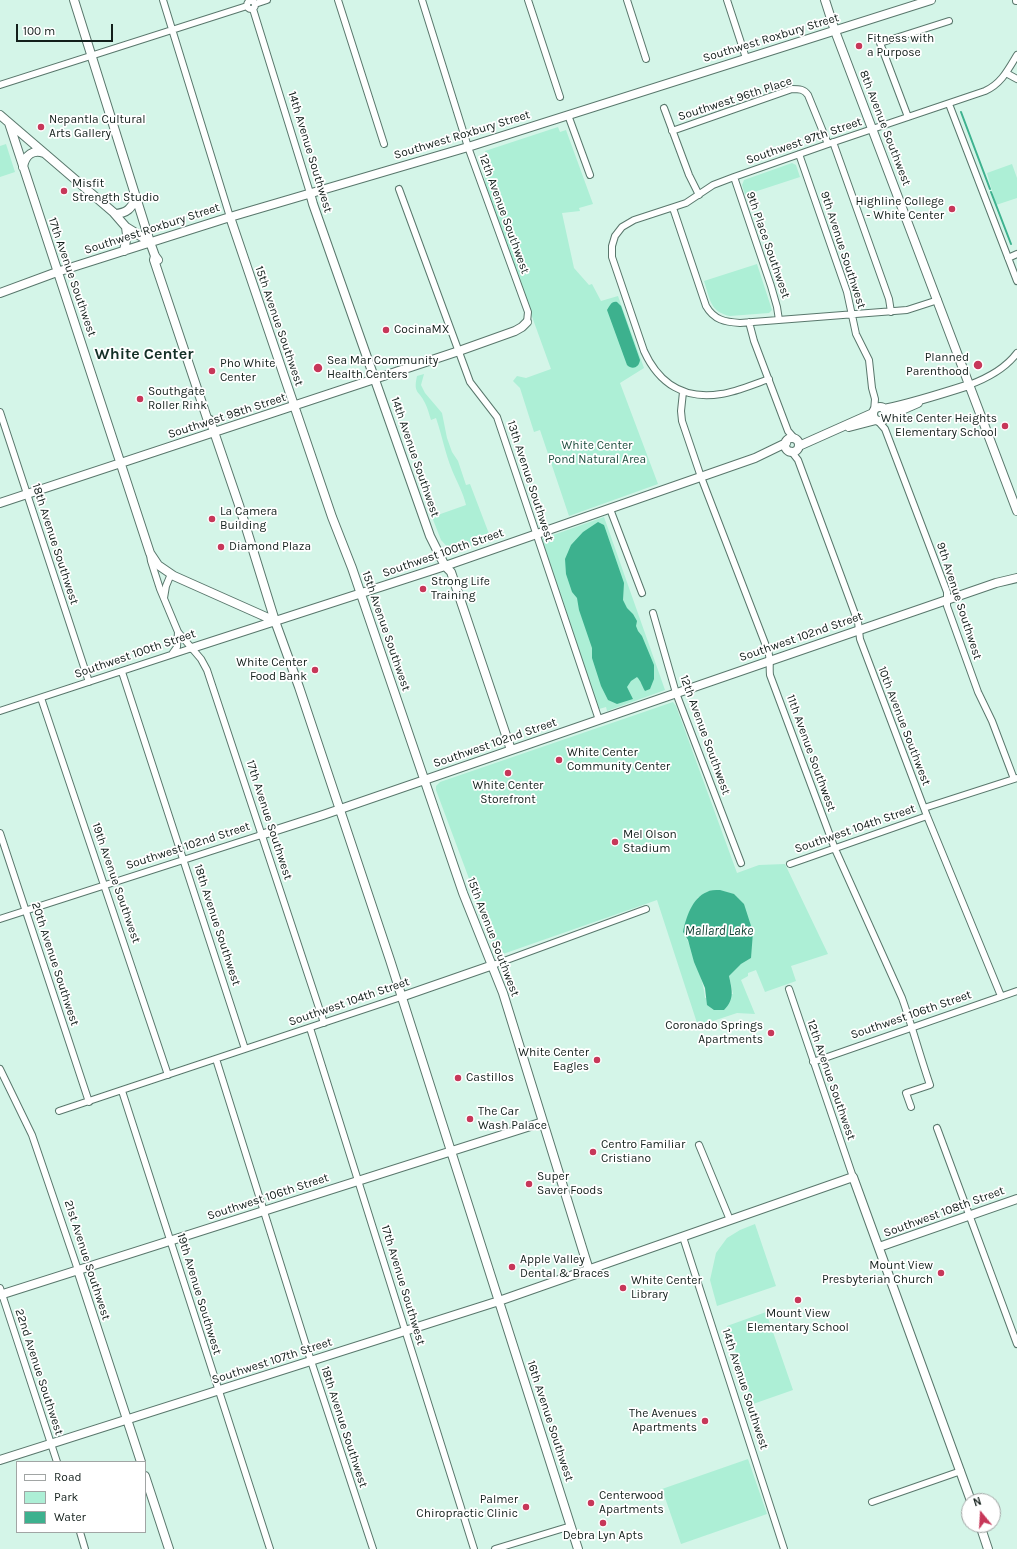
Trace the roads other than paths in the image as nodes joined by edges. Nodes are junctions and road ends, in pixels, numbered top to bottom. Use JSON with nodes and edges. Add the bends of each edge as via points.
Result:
{"nodes":[{"id":1,"x":74,"y":0,"type":"edge"},
{"id":2,"x":163,"y":0,"type":"edge"},
{"id":3,"x":267,"y":0,"type":"edge"},
{"id":4,"x":338,"y":0,"type":"edge"},
{"id":5,"x":422,"y":0,"type":"edge"},
{"id":6,"x":528,"y":0,"type":"edge"},
{"id":7,"x":627,"y":0,"type":"edge"},
{"id":8,"x":726,"y":0,"type":"edge"},
{"id":9,"x":825,"y":0,"type":"edge"},
{"id":10,"x":926,"y":1,"type":"edge"},
{"id":11,"x":251,"y":4,"type":"edge"},
{"id":12,"x":950,"y":20,"type":"dead end"},
{"id":13,"x":172,"y":30,"type":"junction"},
{"id":14,"x":835,"y":30,"type":"junction"},
{"id":15,"x":91,"y":56,"type":"junction"},
{"id":16,"x":1017,"y":56,"type":"edge"},
{"id":17,"x":746,"y":58,"type":"junction"},
{"id":18,"x":646,"y":59,"type":"dead end"},
{"id":19,"x":1006,"y":73,"type":"junction"},
{"id":20,"x":1017,"y":79,"type":"edge"},
{"id":21,"x":0,"y":85,"type":"edge"},
{"id":22,"x":560,"y":97,"type":"dead end"},
{"id":23,"x":950,"y":104,"type":"junction"},
{"id":24,"x":664,"y":108,"type":"dead end"},
{"id":25,"x":0,"y":115,"type":"edge"},
{"id":26,"x":568,"y":115,"type":"junction"},
{"id":27,"x":908,"y":117,"type":"junction"},
{"id":28,"x":9,"y":123,"type":"junction"},
{"id":29,"x":873,"y":129,"type":"junction"},
{"id":30,"x":672,"y":131,"type":"junction"},
{"id":31,"x":830,"y":143,"type":"junction"},
{"id":32,"x":384,"y":144,"type":"dead end"},
{"id":33,"x":468,"y":147,"type":"junction"},
{"id":34,"x":44,"y":154,"type":"junction"},
{"id":35,"x":799,"y":154,"type":"junction"},
{"id":36,"x":23,"y":167,"type":"junction"},
{"id":37,"x":590,"y":175,"type":"dead end"},
{"id":38,"x":734,"y":177,"type":"junction"},
{"id":39,"x":399,"y":189,"type":"dead end"},
{"id":40,"x":310,"y":193,"type":"junction"},
{"id":41,"x":699,"y":195,"type":"junction"},
{"id":42,"x":136,"y":198,"type":"junction"},
{"id":43,"x":673,"y":208,"type":"junction"},
{"id":44,"x":115,"y":214,"type":"junction"},
{"id":45,"x":230,"y":217,"type":"junction"},
{"id":46,"x":126,"y":227,"type":"junction"},
{"id":47,"x":150,"y":242,"type":"junction"},
{"id":48,"x":124,"y":251,"type":"junction"},
{"id":49,"x":1017,"y":254,"type":"edge"},
{"id":50,"x":1008,"y":258,"type":"junction"},
{"id":51,"x":57,"y":272,"type":"junction"},
{"id":52,"x":1017,"y":281,"type":"edge"},
{"id":53,"x":0,"y":293,"type":"edge"},
{"id":54,"x":938,"y":300,"type":"junction"},
{"id":55,"x":891,"y":312,"type":"junction"},
{"id":56,"x":852,"y":315,"type":"junction"},
{"id":57,"x":779,"y":320,"type":"junction"},
{"id":58,"x":527,"y":322,"type":"joint"},
{"id":59,"x":749,"y":322,"type":"junction"},
{"id":60,"x":459,"y":351,"type":"junction"},
{"id":61,"x":1017,"y":353,"type":"edge"},
{"id":62,"x":769,"y":379,"type":"junction"},
{"id":63,"x":375,"y":380,"type":"junction"},
{"id":64,"x":969,"y":385,"type":"junction"},
{"id":65,"x":683,"y":392,"type":"junction"},
{"id":66,"x":294,"y":406,"type":"junction"},
{"id":67,"x":0,"y":412,"type":"edge"},
{"id":68,"x":880,"y":414,"type":"junction"},
{"id":69,"x":214,"y":433,"type":"junction"},
{"id":70,"x":793,"y":445,"type":"junction"},
{"id":71,"x":121,"y":463,"type":"junction"},
{"id":72,"x":701,"y":477,"type":"junction"},
{"id":73,"x":28,"y":494,"type":"junction"},
{"id":74,"x":0,"y":503,"type":"edge"},
{"id":75,"x":610,"y":508,"type":"junction"},
{"id":76,"x":1017,"y":511,"type":"edge"},
{"id":77,"x":536,"y":534,"type":"junction"},
{"id":78,"x":150,"y":553,"type":"junction"},
{"id":79,"x":445,"y":566,"type":"junction"},
{"id":80,"x":1017,"y":573,"type":"edge"},
{"id":81,"x":171,"y":574,"type":"junction"},
{"id":82,"x":1017,"y":578,"type":"edge"},
{"id":83,"x":996,"y":583,"type":"junction"},
{"id":84,"x":642,"y":593,"type":"dead end"},
{"id":85,"x":360,"y":594,"type":"junction"},
{"id":86,"x":164,"y":598,"type":"junction"},
{"id":87,"x":947,"y":600,"type":"junction"},
{"id":88,"x":653,"y":613,"type":"dead end"},
{"id":89,"x":275,"y":621,"type":"junction"},
{"id":90,"x":859,"y":630,"type":"junction"},
{"id":91,"x":178,"y":632,"type":"junction"},
{"id":92,"x":192,"y":648,"type":"junction"},
{"id":93,"x":170,"y":655,"type":"junction"},
{"id":94,"x":771,"y":660,"type":"junction"},
{"id":95,"x":122,"y":672,"type":"junction"},
{"id":96,"x":89,"y":682,"type":"junction"},
{"id":97,"x":676,"y":693,"type":"junction"},
{"id":98,"x":41,"y":698,"type":"junction"},
{"id":99,"x":0,"y":712,"type":"edge"},
{"id":100,"x":599,"y":720,"type":"junction"},
{"id":101,"x":511,"y":750,"type":"junction"},
{"id":102,"x":1016,"y":778,"type":"edge"},
{"id":103,"x":424,"y":780,"type":"junction"},
{"id":104,"x":924,"y":808,"type":"junction"},
{"id":105,"x":340,"y":809,"type":"junction"},
{"id":106,"x":927,"y":816,"type":"junction"},
{"id":107,"x":0,"y":833,"type":"edge"},
{"id":108,"x":260,"y":835,"type":"junction"},
{"id":109,"x":834,"y":848,"type":"junction"},
{"id":110,"x":185,"y":860,"type":"junction"},
{"id":111,"x":741,"y":862,"type":"dead end"},
{"id":112,"x":790,"y":864,"type":"dead end"},
{"id":113,"x":105,"y":885,"type":"junction"},
{"id":114,"x":646,"y":909,"type":"dead end"},
{"id":115,"x":26,"y":910,"type":"junction"},
{"id":116,"x":0,"y":919,"type":"edge"},
{"id":117,"x":493,"y":965,"type":"junction"},
{"id":118,"x":788,"y":989,"type":"dead end"},
{"id":119,"x":1017,"y":991,"type":"edge"},
{"id":120,"x":1001,"y":996,"type":"junction"},
{"id":121,"x":401,"y":997,"type":"junction"},
{"id":122,"x":324,"y":1023,"type":"junction"},
{"id":123,"x":310,"y":1028,"type":"junction"},
{"id":124,"x":911,"y":1028,"type":"junction"},
{"id":125,"x":245,"y":1049,"type":"junction"},
{"id":126,"x":216,"y":1059,"type":"junction"},
{"id":127,"x":813,"y":1062,"type":"junction"},
{"id":128,"x":0,"y":1069,"type":"edge"},
{"id":129,"x":168,"y":1075,"type":"junction"},
{"id":130,"x":122,"y":1091,"type":"junction"},
{"id":131,"x":89,"y":1102,"type":"junction"},
{"id":132,"x":911,"y":1107,"type":"dead end"},
{"id":133,"x":59,"y":1112,"type":"dead end"},
{"id":134,"x":543,"y":1122,"type":"junction"},
{"id":135,"x":937,"y":1128,"type":"dead end"},
{"id":136,"x":699,"y":1145,"type":"dead end"},
{"id":137,"x":451,"y":1152,"type":"junction"},
{"id":138,"x":853,"y":1177,"type":"junction"},
{"id":139,"x":359,"y":1181,"type":"junction"},
{"id":140,"x":1017,"y":1199,"type":"edge"},
{"id":141,"x":264,"y":1211,"type":"junction"},
{"id":142,"x":970,"y":1215,"type":"junction"},
{"id":143,"x":730,"y":1220,"type":"junction"},
{"id":144,"x":683,"y":1237,"type":"junction"},
{"id":145,"x":171,"y":1241,"type":"junction"},
{"id":146,"x":879,"y":1247,"type":"junction"},
{"id":147,"x":78,"y":1270,"type":"junction"},
{"id":148,"x":589,"y":1270,"type":"junction"},
{"id":149,"x":1,"y":1293,"type":"edge"},
{"id":150,"x":499,"y":1301,"type":"junction"},
{"id":151,"x":405,"y":1331,"type":"junction"},
{"id":152,"x":1017,"y":1344,"type":"edge"},
{"id":153,"x":311,"y":1361,"type":"junction"},
{"id":154,"x":218,"y":1391,"type":"junction"},
{"id":155,"x":127,"y":1420,"type":"junction"},
{"id":156,"x":51,"y":1445,"type":"junction"},
{"id":157,"x":0,"y":1460,"type":"edge"},
{"id":158,"x":57,"y":1461,"type":"edge"},
{"id":159,"x":140,"y":1461,"type":"edge"},
{"id":160,"x":961,"y":1471,"type":"junction"},
{"id":161,"x":146,"y":1479,"type":"edge"},
{"id":162,"x":968,"y":1493,"type":"edge"},
{"id":163,"x":872,"y":1502,"type":"dead end"},
{"id":164,"x":571,"y":1526,"type":"junction"},
{"id":165,"x":80,"y":1533,"type":"edge"},
{"id":166,"x":983,"y":1533,"type":"edge"},
{"id":167,"x":85,"y":1549,"type":"edge"},
{"id":168,"x":169,"y":1549,"type":"edge"},
{"id":169,"x":270,"y":1549,"type":"edge"},
{"id":170,"x":373,"y":1549,"type":"edge"},
{"id":171,"x":474,"y":1549,"type":"edge"},
{"id":172,"x":495,"y":1549,"type":"edge"},
{"id":173,"x":578,"y":1549,"type":"edge"},
{"id":174,"x":784,"y":1549,"type":"edge"},
{"id":175,"x":988,"y":1549,"type":"edge"}],
"edges":[{"from":1,"to":15,"type":"street","name":"16th Avenue Southwest"},
{"from":2,"to":13,"type":"street","name":"15th Avenue Southwest"},
{"from":3,"to":11,"type":"street"},
{"from":4,"to":32,"type":"street"},
{"from":5,"to":33,"type":"street","name":"12th Avenue Southwest"},
{"from":6,"to":22,"type":"street"},
{"from":7,"to":18,"type":"street"},
{"from":8,"to":17,"type":"street"},
{"from":9,"to":14,"type":"street","name":"8th Avenue Southwest"},
{"from":10,"to":14,"type":"street","name":"Southwest Roxbury Street"},
{"from":11,"to":13,"type":"street"},
{"from":11,"to":40,"type":"street","name":"14th Avenue Southwest"},
{"from":12,"to":27,"type":"street","via":[[880,43]]},
{"from":13,"to":15,"type":"street"},
{"from":13,"to":45,"type":"street","name":"15th Avenue Southwest"},
{"from":14,"to":17,"type":"street","name":"Southwest Roxbury Street"},
{"from":14,"to":29,"type":"street","name":"8th Avenue Southwest"},
{"from":15,"to":21,"type":"street"},
{"from":15,"to":42,"type":"street","name":"16th Avenue Southwest"},
{"from":16,"to":19,"type":"street","name":"Southwest 97th Street"},
{"from":17,"to":26,"type":"street","name":"Southwest Roxbury Street"},
{"from":19,"to":20,"type":"street"},
{"from":19,"to":23,"type":"street","name":"Southwest 97th Street","via":[[992,88]]},
{"from":23,"to":27,"type":"street","name":"Southwest 97th Street"},
{"from":23,"to":50,"type":"street"},
{"from":24,"to":30,"type":"street"},
{"from":25,"to":28,"type":"street"},
{"from":26,"to":33,"type":"street","name":"Southwest Roxbury Street"},
{"from":26,"to":37,"type":"street"},
{"from":27,"to":29,"type":"street","name":"Southwest 97th Street"},
{"from":28,"to":34,"type":"street"},
{"from":28,"to":36,"type":"street","name":"17th Avenue Southwest"},
{"from":29,"to":31,"type":"street","name":"Southwest 97th Street"},
{"from":29,"to":54,"type":"street","name":"8th Avenue Southwest"},
{"from":30,"to":31,"type":"street","name":"Southwest 96th Place","via":[[792,89],[804,90],[808,95]]},
{"from":30,"to":41,"type":"street"},
{"from":31,"to":35,"type":"street","name":"Southwest 97th Street"},
{"from":31,"to":55,"type":"street","via":[[889,299]]},
{"from":33,"to":40,"type":"street","name":"Southwest Roxbury Street"},
{"from":33,"to":58,"type":"street","name":"12th Avenue Southwest","via":[[528,312]]},
{"from":34,"to":36,"type":"street","via":[[30,153]]},
{"from":34,"to":44,"type":"street"},
{"from":35,"to":38,"type":"street","name":"Southwest 97th Street"},
{"from":35,"to":56,"type":"street","name":"9th Avenue Southwest","via":[[848,292]]},
{"from":36,"to":51,"type":"street","name":"17th Avenue Southwest"},
{"from":38,"to":41,"type":"street","name":"Southwest 97th Street","via":[[713,185]]},
{"from":38,"to":57,"type":"street","name":"9th Place Southwest","via":[[778,307]]},
{"from":39,"to":60,"type":"street","name":"13th Avenue Southwest"},
{"from":40,"to":45,"type":"street","name":"Southwest Roxbury Street"},
{"from":40,"to":63,"type":"street","name":"14th Avenue Southwest"},
{"from":41,"to":43,"type":"street","name":"Southwest 97th Street"},
{"from":42,"to":44,"type":"street","via":[[128,211]]},
{"from":42,"to":47,"type":"street","name":"16th Avenue Southwest"},
{"from":43,"to":59,"type":"street","via":[[710,313],[722,320]]},
{"from":43,"to":65,"type":"street","name":"Southwest 97th Street","via":[[622,227],[615,236],[612,257],[647,357],[660,377]]},
{"from":44,"to":46,"type":"street"},
{"from":45,"to":47,"type":"street","name":"Southwest Roxbury Street"},
{"from":45,"to":66,"type":"street","name":"15th Avenue Southwest"},
{"from":46,"to":47,"type":"street"},
{"from":46,"to":48,"type":"street"},
{"from":47,"to":48,"type":"street","name":"Southwest Roxbury Street"},
{"from":47,"to":69,"type":"street","name":"16th Avenue Southwest"},
{"from":48,"to":51,"type":"street","name":"Southwest Roxbury Street"},
{"from":49,"to":50,"type":"street"},
{"from":50,"to":52,"type":"street"},
{"from":51,"to":53,"type":"street","name":"Southwest Roxbury Street"},
{"from":51,"to":71,"type":"street","name":"17th Avenue Southwest"},
{"from":54,"to":55,"type":"street","via":[[916,308]]},
{"from":54,"to":64,"type":"street","name":"8th Avenue Southwest"},
{"from":55,"to":56,"type":"street"},
{"from":56,"to":57,"type":"street"},
{"from":56,"to":68,"type":"street","name":"9th Avenue Southwest","via":[[856,334],[869,360],[872,388]]},
{"from":57,"to":59,"type":"street"},
{"from":58,"to":60,"type":"street","name":"Southwest 98th Street","via":[[514,331]]},
{"from":59,"to":62,"type":"street"},
{"from":60,"to":63,"type":"street","name":"Southwest 98th Street"},
{"from":60,"to":77,"type":"street","name":"13th Avenue Southwest","via":[[472,387],[497,417]]},
{"from":61,"to":64,"type":"street","name":"Southwest 100th Street","via":[[1000,370]]},
{"from":62,"to":65,"type":"street","via":[[723,394]]},
{"from":62,"to":70,"type":"street"},
{"from":63,"to":66,"type":"street","name":"Southwest 98th Street"},
{"from":63,"to":79,"type":"street","name":"14th Avenue Southwest","via":[[430,536]]},
{"from":64,"to":68,"type":"street","name":"Southwest 100th Street","via":[[924,400],[909,402]]},
{"from":64,"to":76,"type":"street","name":"8th Avenue Southwest"},
{"from":65,"to":72,"type":"street","name":"11th Avenue Southwest","via":[[682,421]]},
{"from":66,"to":69,"type":"street","name":"Southwest 98th Street"},
{"from":66,"to":85,"type":"street","name":"15th Avenue Southwest"},
{"from":67,"to":73,"type":"street","name":"18th Avenue Southwest"},
{"from":68,"to":70,"type":"street","name":"Southwest 100th Street","via":[[854,426],[840,428]]},
{"from":68,"to":87,"type":"street","name":"9th Avenue Southwest","via":[[947,592]]},
{"from":69,"to":71,"type":"street","name":"Southwest 98th Street"},
{"from":69,"to":89,"type":"street","name":"16th Avenue Southwest"},
{"from":70,"to":72,"type":"street","name":"Southwest 100th Street"},
{"from":70,"to":90,"type":"street","name":"10th Avenue Southwest"},
{"from":71,"to":73,"type":"street","name":"Southwest 98th Street"},
{"from":71,"to":78,"type":"street","name":"17th Avenue Southwest"},
{"from":72,"to":75,"type":"street","name":"Southwest 100th Street"},
{"from":72,"to":94,"type":"street","name":"11th Avenue Southwest"},
{"from":73,"to":74,"type":"street","name":"Southwest 98th Street"},
{"from":73,"to":96,"type":"street","name":"18th Avenue Southwest"},
{"from":75,"to":77,"type":"street","name":"Southwest 100th Street"},
{"from":75,"to":84,"type":"street"},
{"from":77,"to":79,"type":"street","name":"Southwest 100th Street"},
{"from":77,"to":100,"type":"street","name":"13th Avenue Southwest"},
{"from":78,"to":81,"type":"street","name":"17th Avenue Southwest","via":[[158,565]]},
{"from":78,"to":86,"type":"street","name":"17th Avenue Southwest","via":[[156,580]]},
{"from":79,"to":85,"type":"street","name":"Southwest 100th Street"},
{"from":79,"to":101,"type":"street","name":"14th Avenue Southwest","via":[[451,572]]},
{"from":80,"to":83,"type":"street","name":"Southwest 102nd Street"},
{"from":81,"to":86,"type":"street"},
{"from":81,"to":89,"type":"street"},
{"from":82,"to":83,"type":"street","name":"Southwest 102nd Street"},
{"from":83,"to":87,"type":"street","name":"Southwest 102nd Street"},
{"from":85,"to":89,"type":"street","name":"Southwest 100th Street"},
{"from":85,"to":103,"type":"street","name":"15th Avenue Southwest"},
{"from":86,"to":91,"type":"street","name":"17th Avenue Southwest"},
{"from":87,"to":90,"type":"street","name":"Southwest 102nd Street"},
{"from":87,"to":102,"type":"street","name":"9th Avenue Southwest","via":[[978,692]]},
{"from":88,"to":97,"type":"street","name":"12th Avenue Southwest"},
{"from":89,"to":92,"type":"street","name":"Southwest 100th Street"},
{"from":89,"to":105,"type":"street","name":"16th Avenue Southwest"},
{"from":90,"to":94,"type":"street","name":"Southwest 102nd Street"},
{"from":90,"to":104,"type":"street","name":"10th Avenue Southwest","via":[[860,639]]},
{"from":91,"to":92,"type":"street","name":"17th Avenue Southwest"},
{"from":91,"to":93,"type":"street","via":[[176,649]]},
{"from":92,"to":93,"type":"street","name":"Southwest 100th Street"},
{"from":92,"to":108,"type":"street","name":"17th Avenue Southwest","via":[[207,670]]},
{"from":93,"to":95,"type":"street","name":"Southwest 100th Street"},
{"from":94,"to":97,"type":"street","name":"Southwest 102nd Street"},
{"from":94,"to":109,"type":"street","name":"11th Avenue Southwest","via":[[770,675]]},
{"from":95,"to":96,"type":"street","name":"Southwest 100th Street"},
{"from":95,"to":110,"type":"street","name":"18th Avenue Southwest"},
{"from":96,"to":98,"type":"street","name":"Southwest 100th Street"},
{"from":97,"to":100,"type":"street","name":"Southwest 102nd Street"},
{"from":97,"to":111,"type":"street","name":"12th Avenue Southwest"},
{"from":98,"to":99,"type":"street","name":"Southwest 100th Street"},
{"from":98,"to":113,"type":"street","name":"19th Avenue Southwest"},
{"from":100,"to":101,"type":"street","name":"Southwest 102nd Street"},
{"from":101,"to":103,"type":"street","name":"Southwest 102nd Street"},
{"from":102,"to":104,"type":"street","name":"Southwest 104th Street"},
{"from":103,"to":105,"type":"street","name":"Southwest 102nd Street"},
{"from":103,"to":117,"type":"street","name":"15th Avenue Southwest","via":[[463,893]]},
{"from":104,"to":106,"type":"street","name":"10th Avenue Southwest"},
{"from":105,"to":108,"type":"street","name":"Southwest 102nd Street"},
{"from":105,"to":121,"type":"street","name":"16th Avenue Southwest"},
{"from":106,"to":109,"type":"street","name":"Southwest 104th Street"},
{"from":106,"to":120,"type":"street","name":"10th Avenue Southwest"},
{"from":107,"to":115,"type":"street","name":"20th Avenue Southwest"},
{"from":108,"to":110,"type":"street","name":"Southwest 102nd Street"},
{"from":108,"to":122,"type":"street","name":"17th Avenue Southwest"},
{"from":109,"to":112,"type":"street","name":"Southwest 104th Street"},
{"from":109,"to":124,"type":"street","name":"11th Avenue Southwest","via":[[902,998]]},
{"from":110,"to":113,"type":"street","name":"Southwest 102nd Street"},
{"from":110,"to":125,"type":"street","name":"18th Avenue Southwest"},
{"from":113,"to":115,"type":"street","name":"Southwest 102nd Street"},
{"from":113,"to":129,"type":"street","name":"19th Avenue Southwest"},
{"from":114,"to":117,"type":"street","name":"Southwest 104th Street"},
{"from":115,"to":116,"type":"street","name":"Southwest 102nd Street"},
{"from":115,"to":131,"type":"street","name":"20th Avenue Southwest"},
{"from":117,"to":121,"type":"street","name":"Southwest 104th Street"},
{"from":117,"to":134,"type":"street","name":"15th Avenue Southwest"},
{"from":118,"to":127,"type":"street","name":"12th Avenue Southwest"},
{"from":119,"to":120,"type":"street","name":"Southwest 106th Street"},
{"from":120,"to":124,"type":"street","name":"Southwest 106th Street"},
{"from":121,"to":122,"type":"street","name":"Southwest 104th Street"},
{"from":121,"to":137,"type":"street","name":"16th Avenue Southwest"},
{"from":122,"to":123,"type":"street","name":"Southwest 104th Street"},
{"from":123,"to":125,"type":"street","name":"Southwest 104th Street"},
{"from":123,"to":139,"type":"street","name":"17th Avenue Southwest"},
{"from":124,"to":127,"type":"street","name":"Southwest 106th Street"},
{"from":124,"to":132,"type":"street","name":"11th Avenue Southwest","via":[[930,1085],[906,1093]]},
{"from":125,"to":126,"type":"street","name":"Southwest 104th Street"},
{"from":126,"to":129,"type":"street","name":"Southwest 104th Street"},
{"from":126,"to":141,"type":"street","name":"18th Avenue Southwest"},
{"from":127,"to":138,"type":"street","name":"12th Avenue Southwest"},
{"from":128,"to":147,"type":"street","name":"21st Avenue Southwest","via":[[32,1135]]},
{"from":129,"to":130,"type":"street","name":"Southwest 104th Street"},
{"from":130,"to":131,"type":"street","name":"Southwest 104th Street"},
{"from":130,"to":145,"type":"street","name":"19th Avenue Southwest"},
{"from":131,"to":133,"type":"street","name":"Southwest 104th Street"},
{"from":134,"to":137,"type":"street","name":"Southwest 106th Street"},
{"from":134,"to":148,"type":"street","name":"15th Avenue Southwest"},
{"from":135,"to":142,"type":"street"},
{"from":136,"to":143,"type":"street"},
{"from":137,"to":139,"type":"street","name":"Southwest 106th Street"},
{"from":137,"to":150,"type":"street","name":"16th Avenue Southwest"},
{"from":138,"to":143,"type":"street","name":"Southwest 107th Street"},
{"from":138,"to":146,"type":"street"},
{"from":139,"to":141,"type":"street","name":"Southwest 106th Street"},
{"from":139,"to":151,"type":"street","name":"17th Avenue Southwest"},
{"from":140,"to":142,"type":"street","name":"Southwest 108th Street"},
{"from":141,"to":145,"type":"street","name":"Southwest 106th Street"},
{"from":141,"to":153,"type":"street","name":"18th Avenue Southwest"},
{"from":142,"to":146,"type":"street","name":"Southwest 108th Street"},
{"from":142,"to":152,"type":"street"},
{"from":143,"to":144,"type":"street","name":"Southwest 107th Street"},
{"from":144,"to":148,"type":"street","name":"Southwest 107th Street"},
{"from":144,"to":174,"type":"street","name":"14th Avenue Southwest"},
{"from":145,"to":147,"type":"street","name":"Southwest 106th Street"},
{"from":145,"to":154,"type":"street","name":"19th Avenue Southwest"},
{"from":146,"to":160,"type":"street"},
{"from":147,"to":149,"type":"street","name":"Southwest 106th Street"},
{"from":147,"to":155,"type":"street","name":"21st Avenue Southwest"},
{"from":148,"to":150,"type":"street","name":"Southwest 107th Street"},
{"from":149,"to":156,"type":"street","name":"22nd Avenue Southwest"},
{"from":150,"to":151,"type":"street","name":"Southwest 107th Street"},
{"from":150,"to":164,"type":"street","name":"16th Avenue Southwest"},
{"from":151,"to":153,"type":"street","name":"Southwest 107th Street"},
{"from":151,"to":171,"type":"street","name":"17th Avenue Southwest"},
{"from":153,"to":154,"type":"street","name":"Southwest 107th Street"},
{"from":153,"to":170,"type":"street","name":"18th Avenue Southwest"},
{"from":154,"to":155,"type":"street","name":"Southwest 107th Street"},
{"from":154,"to":169,"type":"street","name":"19th Avenue Southwest"},
{"from":155,"to":156,"type":"street","name":"Southwest 107th Street"},
{"from":155,"to":159,"type":"street","name":"21st Avenue Southwest"},
{"from":156,"to":157,"type":"street","name":"Southwest 107th Street"},
{"from":156,"to":158,"type":"street","name":"22nd Avenue Southwest"},
{"from":160,"to":162,"type":"street"},
{"from":160,"to":163,"type":"street"},
{"from":161,"to":168,"type":"street"},
{"from":164,"to":172,"type":"street"},
{"from":164,"to":173,"type":"street","name":"16th Avenue Southwest"},
{"from":165,"to":167,"type":"street"},
{"from":166,"to":175,"type":"street"}]}
